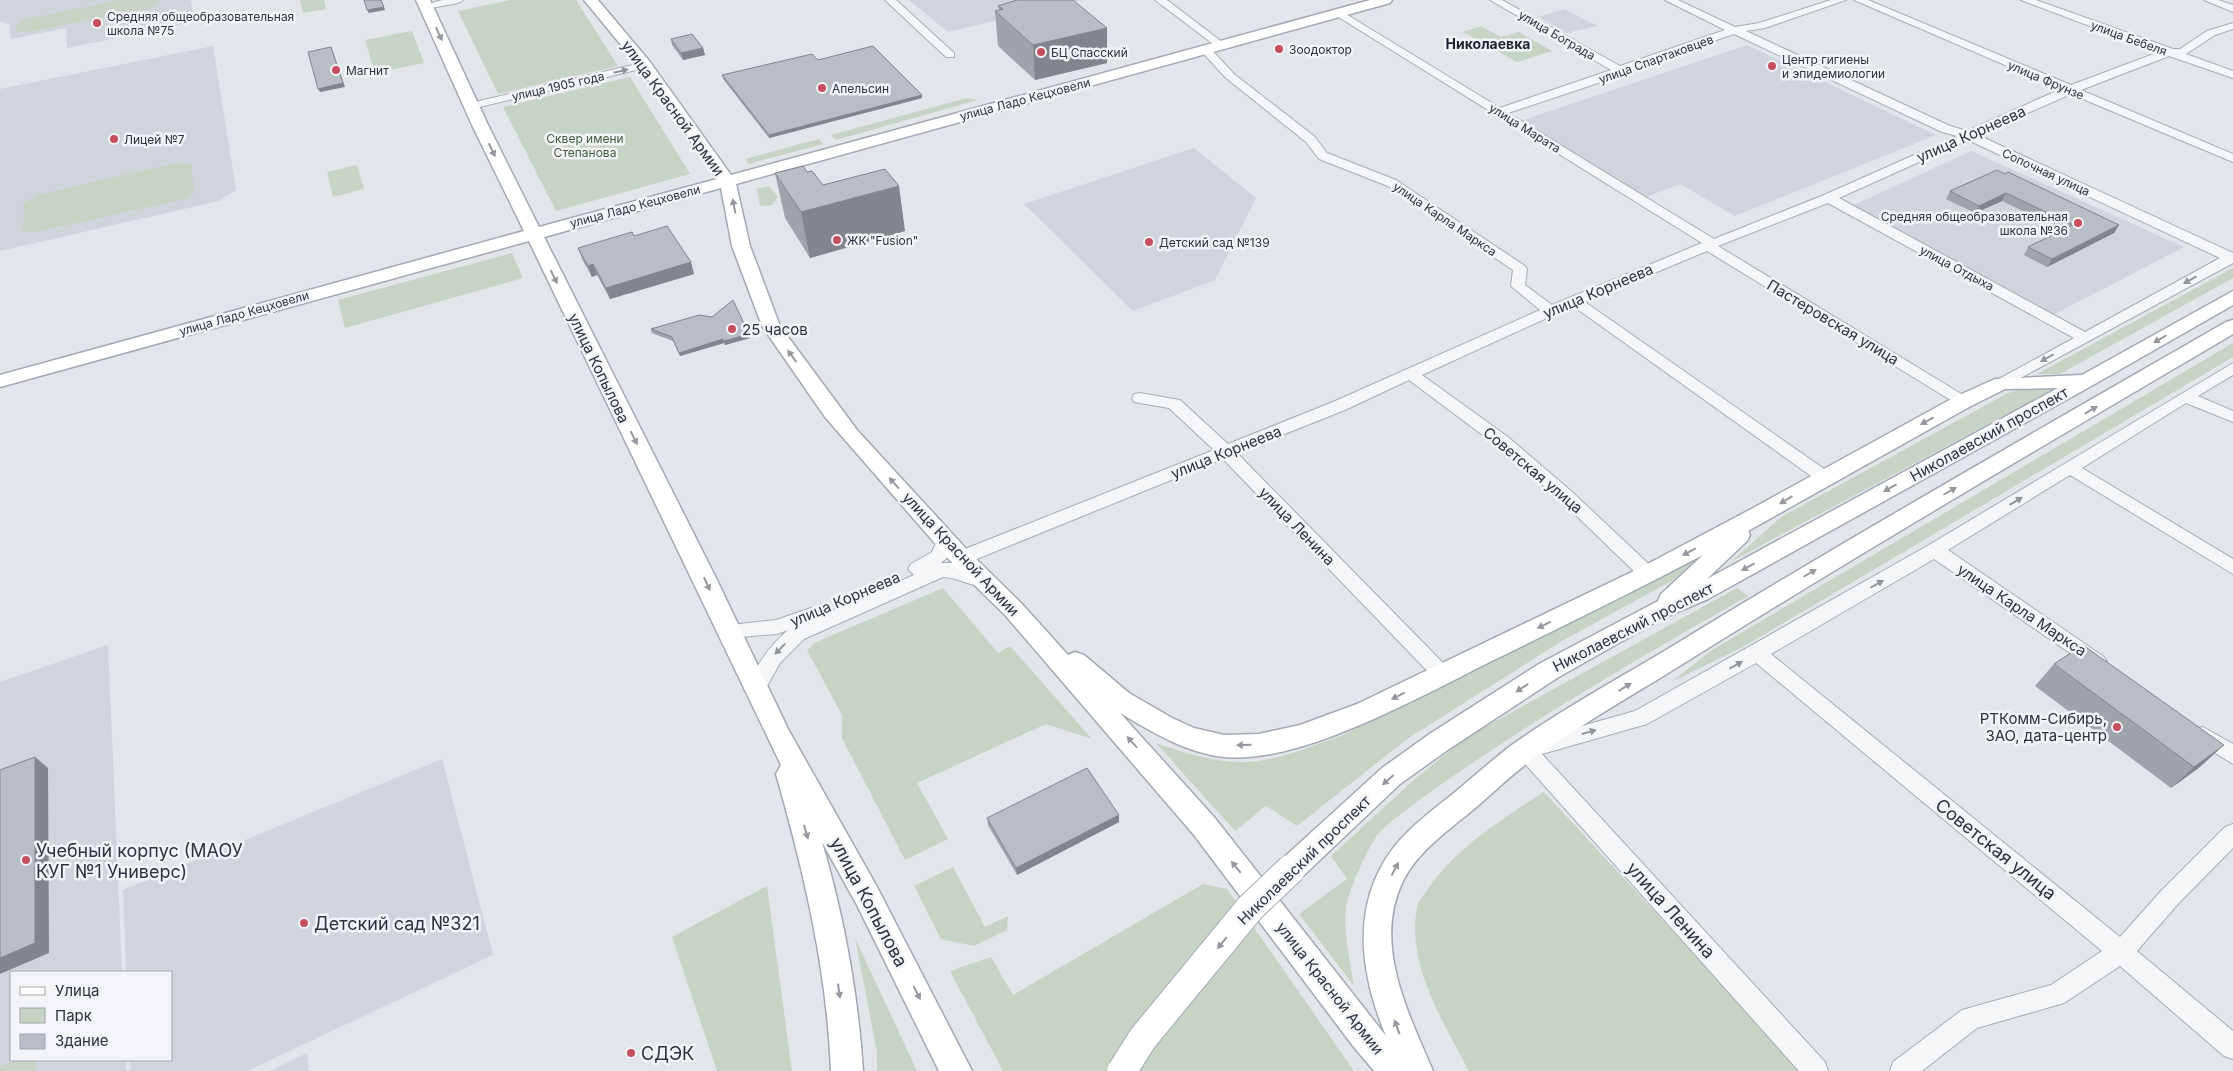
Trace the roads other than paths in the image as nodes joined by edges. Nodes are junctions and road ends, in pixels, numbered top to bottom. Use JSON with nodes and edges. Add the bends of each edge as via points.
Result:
{"nodes":[{"id":1,"x":458,"y":0,"type":"edge"},
{"id":2,"x":591,"y":0,"type":"edge"},
{"id":3,"x":890,"y":0,"type":"edge"},
{"id":4,"x":1160,"y":0,"type":"edge"},
{"id":5,"x":1385,"y":0,"type":"edge"},
{"id":6,"x":1495,"y":0,"type":"edge"},
{"id":7,"x":1670,"y":0,"type":"edge"},
{"id":8,"x":1841,"y":0,"type":"edge"},
{"id":9,"x":1859,"y":0,"type":"edge"},
{"id":10,"x":2026,"y":0,"type":"edge"},
{"id":11,"x":2208,"y":0,"type":"edge"},
{"id":12,"x":425,"y":3,"type":"edge"},
{"id":13,"x":2233,"y":9,"type":"edge"},
{"id":14,"x":1337,"y":13,"type":"junction"},
{"id":15,"x":2233,"y":26,"type":"edge"},
{"id":16,"x":1734,"y":30,"type":"junction"},
{"id":17,"x":1221,"y":45,"type":"junction"},
{"id":18,"x":1205,"y":49,"type":"junction"},
{"id":19,"x":2167,"y":53,"type":"junction"},
{"id":20,"x":950,"y":55,"type":"dead end"},
{"id":21,"x":645,"y":65,"type":"junction"},
{"id":22,"x":1619,"y":70,"type":"junction"},
{"id":23,"x":2233,"y":75,"type":"edge"},
{"id":24,"x":2069,"y":90,"type":"junction"},
{"id":25,"x":471,"y":106,"type":"junction"},
{"id":26,"x":1500,"y":112,"type":"junction"},
{"id":27,"x":1967,"y":135,"type":"junction"},
{"id":28,"x":2233,"y":158,"type":"edge"},
{"id":29,"x":727,"y":181,"type":"junction"},
{"id":30,"x":1829,"y":198,"type":"junction"},
{"id":31,"x":533,"y":233,"type":"junction"},
{"id":32,"x":1710,"y":245,"type":"junction"},
{"id":33,"x":2232,"y":258,"type":"edge"},
{"id":34,"x":2233,"y":297,"type":"edge"},
{"id":35,"x":1575,"y":301,"type":"junction"},
{"id":36,"x":1550,"y":311,"type":"junction"},
{"id":37,"x":2233,"y":326,"type":"edge"},
{"id":38,"x":2085,"y":338,"type":"junction"},
{"id":39,"x":2233,"y":368,"type":"edge"},
{"id":40,"x":1411,"y":374,"type":"junction"},
{"id":41,"x":0,"y":381,"type":"edge"},
{"id":42,"x":2086,"y":381,"type":"junction"},
{"id":43,"x":2002,"y":383,"type":"junction"},
{"id":44,"x":2185,"y":397,"type":"junction"},
{"id":45,"x":1140,"y":398,"type":"dead end"},
{"id":46,"x":1962,"y":402,"type":"junction"},
{"id":47,"x":2233,"y":417,"type":"edge"},
{"id":48,"x":1226,"y":452,"type":"junction"},
{"id":49,"x":2070,"y":468,"type":"junction"},
{"id":50,"x":1824,"y":477,"type":"junction"},
{"id":51,"x":1763,"y":513,"type":"junction"},
{"id":52,"x":945,"y":540,"type":"junction"},
{"id":53,"x":1935,"y":550,"type":"junction"},
{"id":54,"x":961,"y":558,"type":"junction"},
{"id":55,"x":2233,"y":567,"type":"edge"},
{"id":56,"x":1648,"y":574,"type":"junction"},
{"id":57,"x":983,"y":580,"type":"junction"},
{"id":58,"x":1013,"y":609,"type":"junction"},
{"id":59,"x":1656,"y":612,"type":"junction"},
{"id":60,"x":728,"y":631,"type":"junction"},
{"id":61,"x":1757,"y":653,"type":"junction"},
{"id":62,"x":2110,"y":670,"type":"edge"},
{"id":63,"x":1442,"y":674,"type":"junction"},
{"id":64,"x":756,"y":687,"type":"junction"},
{"id":65,"x":2192,"y":727,"type":"edge"},
{"id":66,"x":778,"y":735,"type":"junction"},
{"id":67,"x":1525,"y":750,"type":"junction"},
{"id":68,"x":2233,"y":755,"type":"edge"},
{"id":69,"x":2233,"y":834,"type":"edge"},
{"id":70,"x":2121,"y":952,"type":"junction"},
{"id":71,"x":2233,"y":1047,"type":"edge"},
{"id":72,"x":846,"y":1071,"type":"edge"},
{"id":73,"x":956,"y":1071,"type":"edge"},
{"id":74,"x":1122,"y":1071,"type":"edge"},
{"id":75,"x":1395,"y":1071,"type":"edge"},
{"id":76,"x":1417,"y":1071,"type":"edge"},
{"id":77,"x":1816,"y":1071,"type":"edge"},
{"id":78,"x":1902,"y":1071,"type":"edge"}],
"edges":[{"from":1,"to":12,"type":"street"},
{"from":2,"to":21,"type":"main road","name":"улица Красной Армии"},
{"from":3,"to":20,"type":"street"},
{"from":4,"to":17,"type":"street"},
{"from":5,"to":14,"type":"main road","name":"улица Ладо Кецховели"},
{"from":6,"to":22,"type":"street","name":"улица Бограда"},
{"from":7,"to":16,"type":"street","name":"Сопочная улица"},
{"from":8,"to":16,"type":"street","name":"улица Спартаковцев","via":[[1761,26]]},
{"from":9,"to":24,"type":"street","name":"улица Фрунзе"},
{"from":10,"to":19,"type":"street","name":"улица Бебеля"},
{"from":11,"to":13,"type":"street"},
{"from":12,"to":25,"type":"main road","name":"улица Копылова","one_way":true},
{"from":14,"to":17,"type":"main road","name":"улица Ладо Кецховели"},
{"from":14,"to":26,"type":"street","name":"улица Марата"},
{"from":15,"to":19,"type":"street","name":"улица Корнеева","via":[[2211,33],[2183,52]]},
{"from":16,"to":22,"type":"street","name":"улица Спартаковцев"},
{"from":16,"to":27,"type":"street","name":"Сопочная улица","via":[[1946,130]]},
{"from":17,"to":18,"type":"main road","name":"улица Ладо Кецховели"},
{"from":18,"to":29,"type":"main road","name":"улица Ладо Кецховели"},
{"from":18,"to":36,"type":"street","name":"улица Карла Маркса","via":[[1230,76],[1310,139],[1323,156],[1392,183],[1520,269],[1518,286]]},
{"from":19,"to":23,"type":"street","name":"улица Бебеля"},
{"from":19,"to":24,"type":"street","name":"улица Корнеева"},
{"from":25,"to":21,"type":"street","name":"улица 1905 года","one_way":true},
{"from":21,"to":29,"type":"main road","name":"улица Красной Армии"},
{"from":22,"to":26,"type":"street","name":"улица Спартаковцев"},
{"from":24,"to":27,"type":"street","name":"улица Корнеева"},
{"from":24,"to":28,"type":"street","name":"улица Фрунзе"},
{"from":25,"to":31,"type":"main road","name":"улица Копылова","one_way":true},
{"from":26,"to":32,"type":"street","name":"улица Марата"},
{"from":27,"to":30,"type":"street","name":"улица Корнеева"},
{"from":27,"to":33,"type":"street","name":"Сопочная улица"},
{"from":29,"to":31,"type":"main road","name":"улица Ладо Кецховели"},
{"from":52,"to":29,"type":"main road","name":"улица Красной Армии","one_way":true,"via":[[850,435],[771,326],[741,246]]},
{"from":30,"to":32,"type":"street","name":"улица Корнеева"},
{"from":30,"to":38,"type":"street","name":"улица Отдыха"},
{"from":31,"to":41,"type":"main road","name":"улица Ладо Кецховели"},
{"from":31,"to":60,"type":"main road","name":"улица Копылова","one_way":true},
{"from":32,"to":35,"type":"street","name":"улица Корнеева"},
{"from":32,"to":46,"type":"street","name":"Пастеровская улица"},
{"from":33,"to":38,"type":"street","one_way":true},
{"from":34,"to":42,"type":"main road","name":"Николаевский проспект","one_way":true},
{"from":35,"to":36,"type":"street","name":"улица Корнеева"},
{"from":35,"to":50,"type":"street"},
{"from":36,"to":40,"type":"street","name":"улица Корнеева"},
{"from":67,"to":37,"type":"main road","name":"Николаевский проспект","one_way":true,"via":[[1768,598]]},
{"from":38,"to":43,"type":"street","one_way":true},
{"from":39,"to":44,"type":"street"},
{"from":40,"to":48,"type":"street","name":"улица Корнеева"},
{"from":40,"to":56,"type":"street","name":"Советская улица","via":[[1502,441],[1565,495]]},
{"from":42,"to":43,"type":"main road"},
{"from":42,"to":59,"type":"main road","name":"Николаевский проспект","one_way":true,"via":[[1708,588]]},
{"from":43,"to":46,"type":"main road"},
{"from":44,"to":47,"type":"street"},
{"from":44,"to":49,"type":"street"},
{"from":45,"to":48,"type":"street","name":"улица Ленина","via":[[1174,404]]},
{"from":46,"to":50,"type":"main road","one_way":true},
{"from":48,"to":54,"type":"street","name":"улица Корнеева"},
{"from":48,"to":63,"type":"street","name":"улица Ленина"},
{"from":53,"to":49,"type":"street","one_way":true},
{"from":49,"to":55,"type":"street"},
{"from":50,"to":51,"type":"main road","one_way":true},
{"from":51,"to":56,"type":"main road","one_way":true},
{"from":51,"to":59,"type":"main road"},
{"from":52,"to":54,"type":"main road","name":"улица Красной Армии"},
{"from":52,"to":60,"type":"street","name":"улица Корнеева","via":[[940,556],[934,562],[791,623]]},
{"from":61,"to":53,"type":"street","one_way":true},
{"from":53,"to":62,"type":"street","name":"улица Карла Маркса"},
{"from":54,"to":57,"type":"main road","name":"улица Красной Армии"},
{"from":56,"to":63,"type":"main road","one_way":true},
{"from":57,"to":58,"type":"main road","name":"улица Красной Армии"},
{"from":57,"to":64,"type":"street","one_way":true,"via":[[955,570],[941,570],[797,634],[770,659]]},
{"from":63,"to":58,"type":"main road","one_way":true,"via":[[1366,711],[1302,735],[1259,745],[1224,746],[1190,738],[1120,700]]},
{"from":75,"to":58,"type":"main road","name":"улица Красной Армии","one_way":true,"via":[[1204,826]]},
{"from":59,"to":74,"type":"main road","name":"Николаевский проспект","one_way":true,"bridge":true,"via":[[1548,672],[1391,776],[1250,908],[1143,1038]]},
{"from":60,"to":64,"type":"main road","name":"улица Копылова"},
{"from":67,"to":61,"type":"street","one_way":true,"via":[[1640,718]]},
{"from":61,"to":70,"type":"street","name":"Советская улица"},
{"from":64,"to":66,"type":"main road","name":"улица Копылова"},
{"from":65,"to":68,"type":"street"},
{"from":66,"to":72,"type":"main road","name":"улица Копылова","one_way":true,"via":[[831,932],[846,1044]]},
{"from":66,"to":73,"type":"main road","name":"улица Копылова","one_way":true,"via":[[867,896]]},
{"from":76,"to":67,"type":"main road","name":"Николаевский проспект","one_way":true,"via":[[1401,1039],[1386,995],[1380,958],[1380,912],[1388,882],[1400,859],[1426,831]]},
{"from":67,"to":77,"type":"street","name":"улица Ленина"},
{"from":69,"to":70,"type":"street"},
{"from":70,"to":71,"type":"street","name":"Советская улица"},
{"from":70,"to":78,"type":"street","via":[[2056,995],[1971,1018]]}]}
